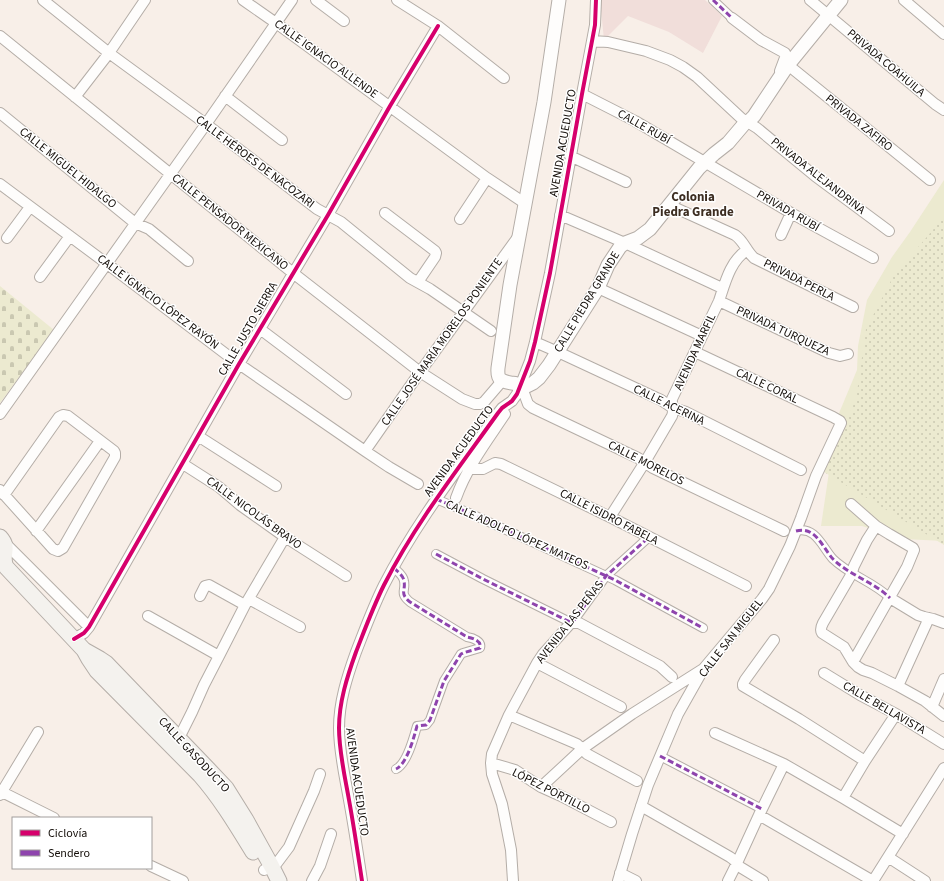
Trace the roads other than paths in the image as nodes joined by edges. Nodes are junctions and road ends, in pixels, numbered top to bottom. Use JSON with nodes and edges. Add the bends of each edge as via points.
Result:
{"nodes":[{"id":1,"x":43,"y":0,"type":"edge"},
{"id":2,"x":243,"y":0,"type":"edge"},
{"id":3,"x":292,"y":0,"type":"edge"},
{"id":4,"x":316,"y":0,"type":"edge"},
{"id":5,"x":559,"y":0,"type":"edge"},
{"id":6,"x":596,"y":0,"type":"edge"},
{"id":7,"x":713,"y":0,"type":"edge"},
{"id":8,"x":810,"y":0,"type":"edge"},
{"id":9,"x":840,"y":0,"type":"edge"},
{"id":10,"x":904,"y":0,"type":"edge"},
{"id":11,"x":144,"y":1,"type":"edge"},
{"id":12,"x":402,"y":2,"type":"edge"},
{"id":13,"x":828,"y":15,"type":"junction"},
{"id":14,"x":732,"y":18,"type":"joint"},
{"id":15,"x":344,"y":20,"type":"dead end"},
{"id":16,"x":276,"y":23,"type":"junction"},
{"id":17,"x":438,"y":26,"type":"junction"},
{"id":18,"x":944,"y":34,"type":"edge"},
{"id":19,"x":0,"y":36,"type":"edge"},
{"id":20,"x":592,"y":41,"type":"junction"},
{"id":21,"x":109,"y":53,"type":"junction"},
{"id":22,"x":788,"y":65,"type":"junction"},
{"id":23,"x":781,"y":77,"type":"junction"},
{"id":24,"x":504,"y":78,"type":"dead end"},
{"id":25,"x":582,"y":94,"type":"junction"},
{"id":26,"x":225,"y":96,"type":"junction"},
{"id":27,"x":75,"y":97,"type":"junction"},
{"id":28,"x":390,"y":106,"type":"junction"},
{"id":29,"x":944,"y":110,"type":"edge"},
{"id":30,"x":0,"y":113,"type":"edge"},
{"id":31,"x":747,"y":122,"type":"junction"},
{"id":32,"x":206,"y":124,"type":"junction"},
{"id":33,"x":282,"y":140,"type":"dead end"},
{"id":34,"x":570,"y":156,"type":"junction"},
{"id":35,"x":705,"y":162,"type":"junction"},
{"id":36,"x":170,"y":174,"type":"junction"},
{"id":37,"x":487,"y":178,"type":"junction"},
{"id":38,"x":930,"y":180,"type":"dead end"},
{"id":39,"x":626,"y":182,"type":"dead end"},
{"id":40,"x":0,"y":184,"type":"edge"},
{"id":41,"x":526,"y":204,"type":"junction"},
{"id":42,"x":669,"y":205,"type":"junction"},
{"id":43,"x":30,"y":207,"type":"junction"},
{"id":44,"x":385,"y":213,"type":"dead end"},
{"id":45,"x":791,"y":213,"type":"junction"},
{"id":46,"x":328,"y":215,"type":"junction"},
{"id":47,"x":560,"y":215,"type":"junction"},
{"id":48,"x":460,"y":219,"type":"dead end"},
{"id":49,"x":135,"y":223,"type":"junction"},
{"id":50,"x":889,"y":231,"type":"dead end"},
{"id":51,"x":520,"y":234,"type":"junction"},
{"id":52,"x":781,"y":235,"type":"dead end"},
{"id":53,"x":70,"y":236,"type":"junction"},
{"id":54,"x":7,"y":238,"type":"dead end"},
{"id":55,"x":625,"y":243,"type":"junction"},
{"id":56,"x":746,"y":250,"type":"junction"},
{"id":57,"x":873,"y":258,"type":"dead end"},
{"id":58,"x":188,"y":261,"type":"dead end"},
{"id":59,"x":106,"y":263,"type":"junction"},
{"id":60,"x":293,"y":273,"type":"junction"},
{"id":61,"x":40,"y":277,"type":"dead end"},
{"id":62,"x":418,"y":282,"type":"junction"},
{"id":63,"x":598,"y":288,"type":"junction"},
{"id":64,"x":722,"y":288,"type":"junction"},
{"id":65,"x":719,"y":301,"type":"junction"},
{"id":66,"x":853,"y":307,"type":"dead end"},
{"id":67,"x":462,"y":312,"type":"junction"},
{"id":68,"x":260,"y":329,"type":"junction"},
{"id":69,"x":491,"y":331,"type":"dead end"},
{"id":70,"x":702,"y":336,"type":"junction"},
{"id":71,"x":535,"y":342,"type":"junction"},
{"id":72,"x":558,"y":352,"type":"junction"},
{"id":73,"x":695,"y":352,"type":"junction"},
{"id":74,"x":848,"y":354,"type":"dead end"},
{"id":75,"x":239,"y":364,"type":"junction"},
{"id":76,"x":420,"y":372,"type":"junction"},
{"id":77,"x":502,"y":381,"type":"junction"},
{"id":78,"x":521,"y":385,"type":"junction"},
{"id":79,"x":346,"y":394,"type":"dead end"},
{"id":80,"x":512,"y":401,"type":"junction"},
{"id":81,"x":673,"y":408,"type":"junction"},
{"id":82,"x":0,"y":414,"type":"edge"},
{"id":83,"x":840,"y":421,"type":"joint"},
{"id":84,"x":198,"y":436,"type":"junction"},
{"id":85,"x":100,"y":441,"type":"junction"},
{"id":86,"x":365,"y":452,"type":"junction"},
{"id":87,"x":645,"y":462,"type":"junction"},
{"id":88,"x":183,"y":464,"type":"junction"},
{"id":89,"x":469,"y":469,"type":"junction"},
{"id":90,"x":801,"y":470,"type":"dead end"},
{"id":91,"x":418,"y":484,"type":"dead end"},
{"id":92,"x":276,"y":486,"type":"dead end"},
{"id":93,"x":2,"y":492,"type":"edge"},
{"id":94,"x":456,"y":498,"type":"dead end"},
{"id":95,"x":436,"y":499,"type":"junction"},
{"id":96,"x":851,"y":504,"type":"dead end"},
{"id":97,"x":610,"y":517,"type":"junction"},
{"id":98,"x":876,"y":526,"type":"junction"},
{"id":99,"x":36,"y":530,"type":"junction"},
{"id":100,"x":784,"y":531,"type":"dead end"},
{"id":101,"x":796,"y":531,"type":"junction"},
{"id":102,"x":284,"y":537,"type":"junction"},
{"id":103,"x":649,"y":537,"type":"junction"},
{"id":104,"x":4,"y":550,"type":"edge"},
{"id":105,"x":436,"y":554,"type":"dead end"},
{"id":106,"x":394,"y":568,"type":"junction"},
{"id":107,"x":852,"y":572,"type":"junction"},
{"id":108,"x":346,"y":576,"type":"dead end"},
{"id":109,"x":606,"y":576,"type":"junction"},
{"id":110,"x":746,"y":586,"type":"dead end"},
{"id":111,"x":200,"y":596,"type":"dead end"},
{"id":112,"x":890,"y":598,"type":"junction"},
{"id":113,"x":247,"y":602,"type":"junction"},
{"id":114,"x":148,"y":616,"type":"dead end"},
{"id":115,"x":929,"y":618,"type":"junction"},
{"id":116,"x":572,"y":623,"type":"junction"},
{"id":117,"x":944,"y":623,"type":"edge"},
{"id":118,"x":88,"y":627,"type":"junction"},
{"id":119,"x":300,"y":627,"type":"dead end"},
{"id":120,"x":703,"y":628,"type":"dead end"},
{"id":121,"x":774,"y":640,"type":"dead end"},
{"id":122,"x":79,"y":644,"type":"junction"},
{"id":123,"x":219,"y":656,"type":"junction"},
{"id":124,"x":853,"y":662,"type":"junction"},
{"id":125,"x":537,"y":663,"type":"junction"},
{"id":126,"x":704,"y":668,"type":"junction"},
{"id":127,"x":824,"y":673,"type":"dead end"},
{"id":128,"x":672,"y":677,"type":"dead end"},
{"id":129,"x":944,"y":679,"type":"edge"},
{"id":130,"x":898,"y":686,"type":"junction"},
{"id":131,"x":621,"y":707,"type":"dead end"},
{"id":132,"x":932,"y":707,"type":"junction"},
{"id":133,"x":896,"y":714,"type":"junction"},
{"id":134,"x":509,"y":715,"type":"junction"},
{"id":135,"x":944,"y":716,"type":"edge"},
{"id":136,"x":38,"y":732,"type":"dead end"},
{"id":137,"x":715,"y":733,"type":"dead end"},
{"id":138,"x":175,"y":742,"type":"junction"},
{"id":139,"x":944,"y":744,"type":"edge"},
{"id":140,"x":582,"y":749,"type":"junction"},
{"id":141,"x":660,"y":756,"type":"junction"},
{"id":142,"x":865,"y":761,"type":"junction"},
{"id":143,"x":491,"y":764,"type":"junction"},
{"id":144,"x":784,"y":764,"type":"junction"},
{"id":145,"x":944,"y":768,"type":"edge"},
{"id":146,"x":396,"y":769,"type":"dead end"},
{"id":147,"x":320,"y":774,"type":"dead end"},
{"id":148,"x":637,"y":780,"type":"dead end"},
{"id":149,"x":541,"y":787,"type":"junction"},
{"id":150,"x":1,"y":793,"type":"edge"},
{"id":151,"x":843,"y":798,"type":"junction"},
{"id":152,"x":642,"y":806,"type":"junction"},
{"id":153,"x":760,"y":812,"type":"junction"},
{"id":154,"x":42,"y":816,"type":"edge"},
{"id":155,"x":611,"y":822,"type":"dead end"},
{"id":156,"x":331,"y":834,"type":"dead end"},
{"id":157,"x":902,"y":834,"type":"junction"},
{"id":158,"x":888,"y":857,"type":"junction"},
{"id":159,"x":737,"y":864,"type":"junction"},
{"id":160,"x":152,"y":866,"type":"edge"},
{"id":161,"x":269,"y":873,"type":"edge"},
{"id":162,"x":619,"y":877,"type":"edge"},
{"id":163,"x":183,"y":881,"type":"edge"},
{"id":164,"x":279,"y":881,"type":"edge"},
{"id":165,"x":312,"y":881,"type":"edge"},
{"id":166,"x":362,"y":881,"type":"edge"},
{"id":167,"x":513,"y":881,"type":"edge"},
{"id":168,"x":636,"y":881,"type":"edge"},
{"id":169,"x":728,"y":881,"type":"edge"},
{"id":170,"x":763,"y":881,"type":"edge"},
{"id":171,"x":873,"y":881,"type":"edge"},
{"id":172,"x":925,"y":881,"type":"edge"}],
"edges":[{"from":1,"to":21,"type":"street","name":"CALLE HÉROES DE NACOZARI"},
{"from":2,"to":16,"type":"street","name":"CALLE IGNACIO ALLENDE"},
{"from":3,"to":16,"type":"street"},
{"from":4,"to":15,"type":"street"},
{"from":5,"to":41,"type":"street"},
{"from":6,"to":20,"type":"street","name":"AVENIDA ACUEDUCTO"},
{"from":7,"to":14,"type":"street"},
{"from":8,"to":13,"type":"street","name":"PRIVADA COAHUILA"},
{"from":9,"to":13,"type":"street","name":"CALLE PIEDRA GRANDE"},
{"from":10,"to":18,"type":"street"},
{"from":11,"to":21,"type":"street"},
{"from":12,"to":17,"type":"street"},
{"from":13,"to":22,"type":"street","name":"CALLE PIEDRA GRANDE"},
{"from":13,"to":29,"type":"street","name":"PRIVADA COAHUILA"},
{"from":14,"to":23,"type":"street","via":[[761,40],[786,53],[780,71]]},
{"from":16,"to":26,"type":"street"},
{"from":16,"to":28,"type":"street","name":"CALLE IGNACIO ALLENDE"},
{"from":17,"to":24,"type":"street"},
{"from":17,"to":28,"type":"street","name":"CALLE JUSTO SIERRA"},
{"from":19,"to":27,"type":"street","name":"CALLE PENSADOR MEXICANO"},
{"from":20,"to":25,"type":"street","name":"AVENIDA ACUEDUCTO"},
{"from":20,"to":31,"type":"street","name":"PRIVADA ALEJANDRINA","via":[[646,51],[670,60],[697,77]]},
{"from":21,"to":27,"type":"street"},
{"from":21,"to":32,"type":"street","name":"CALLE HÉROES DE NACOZARI"},
{"from":22,"to":23,"type":"street","name":"CALLE PIEDRA GRANDE"},
{"from":22,"to":38,"type":"street","name":"PRIVADA ZAFIRO"},
{"from":23,"to":31,"type":"street","name":"CALLE PIEDRA GRANDE"},
{"from":25,"to":34,"type":"street","name":"AVENIDA ACUEDUCTO"},
{"from":25,"to":35,"type":"street","name":"CALLE RUBÍ","via":[[635,121]]},
{"from":26,"to":32,"type":"street"},
{"from":26,"to":33,"type":"street"},
{"from":27,"to":36,"type":"street","name":"CALLE PENSADOR MEXICANO"},
{"from":28,"to":37,"type":"street","name":"CALLE IGNACIO ALLENDE"},
{"from":28,"to":46,"type":"street","name":"CALLE JUSTO SIERRA"},
{"from":30,"to":49,"type":"street","name":"CALLE MIGUEL HIDALGO"},
{"from":31,"to":35,"type":"street","name":"CALLE PIEDRA GRANDE","via":[[728,143]]},
{"from":31,"to":50,"type":"street","name":"PRIVADA ALEJANDRINA"},
{"from":32,"to":36,"type":"street"},
{"from":32,"to":46,"type":"street","name":"CALLE HÉROES DE NACOZARI"},
{"from":34,"to":39,"type":"street"},
{"from":34,"to":47,"type":"street","name":"AVENIDA ACUEDUCTO"},
{"from":35,"to":42,"type":"street","name":"CALLE PIEDRA GRANDE"},
{"from":35,"to":45,"type":"street","name":"PRIVADA RUBÍ"},
{"from":36,"to":49,"type":"street"},
{"from":36,"to":60,"type":"street","name":"CALLE PENSADOR MEXICANO"},
{"from":37,"to":41,"type":"street","name":"CALLE IGNACIO ALLENDE"},
{"from":37,"to":48,"type":"street"},
{"from":40,"to":43,"type":"street","name":"CALLE IGNACIO LÓPEZ RAYÓN"},
{"from":41,"to":51,"type":"street"},
{"from":42,"to":55,"type":"street","name":"CALLE PIEDRA GRANDE","via":[[650,229]]},
{"from":42,"to":56,"type":"street","name":"PRIVADA PERLA","via":[[735,235]]},
{"from":43,"to":53,"type":"street","name":"CALLE IGNACIO LÓPEZ RAYÓN"},
{"from":43,"to":54,"type":"street"},
{"from":44,"to":62,"type":"street","via":[[436,253]]},
{"from":45,"to":52,"type":"street"},
{"from":45,"to":57,"type":"street","name":"PRIVADA RUBÍ"},
{"from":46,"to":60,"type":"street","name":"CALLE JUSTO SIERRA"},
{"from":46,"to":62,"type":"street","name":"CALLE HÉROES DE NACOZARI","via":[[342,222]]},
{"from":47,"to":55,"type":"street"},
{"from":47,"to":71,"type":"street","name":"AVENIDA ACUEDUCTO"},
{"from":49,"to":58,"type":"street","name":"CALLE MIGUEL HIDALGO","via":[[149,228]]},
{"from":49,"to":59,"type":"street"},
{"from":51,"to":67,"type":"street","name":"CALLE JOSÉ MARÍA MORELOS PONIENTE"},
{"from":51,"to":77,"type":"street","via":[[498,368]]},
{"from":53,"to":59,"type":"street","name":"CALLE IGNACIO LÓPEZ RAYÓN"},
{"from":53,"to":61,"type":"street"},
{"from":55,"to":63,"type":"street","name":"CALLE PIEDRA GRANDE","via":[[611,260]]},
{"from":55,"to":64,"type":"street"},
{"from":56,"to":64,"type":"street","name":"AVENIDA MARFIL","via":[[740,254]]},
{"from":56,"to":66,"type":"street","name":"PRIVADA PERLA","via":[[754,258]]},
{"from":59,"to":75,"type":"street","name":"CALLE IGNACIO LÓPEZ RAYÓN"},
{"from":59,"to":82,"type":"street"},
{"from":60,"to":68,"type":"street","name":"CALLE JUSTO SIERRA"},
{"from":60,"to":76,"type":"street","name":"CALLE PENSADOR MEXICANO"},
{"from":62,"to":67,"type":"street","name":"CALLE HÉROES DE NACOZARI"},
{"from":63,"to":70,"type":"street"},
{"from":63,"to":72,"type":"street","name":"CALLE PIEDRA GRANDE"},
{"from":64,"to":65,"type":"street","name":"AVENIDA MARFIL"},
{"from":65,"to":70,"type":"street","name":"AVENIDA MARFIL"},
{"from":65,"to":74,"type":"street","name":"PRIVADA TURQUEZA","via":[[829,353],[840,356]]},
{"from":67,"to":69,"type":"street","name":"CALLE HÉROES DE NACOZARI"},
{"from":67,"to":76,"type":"street","name":"CALLE JOSÉ MARÍA MORELOS PONIENTE"},
{"from":68,"to":75,"type":"street","name":"CALLE JUSTO SIERRA"},
{"from":68,"to":79,"type":"street"},
{"from":70,"to":73,"type":"street","name":"AVENIDA MARFIL"},
{"from":71,"to":72,"type":"street","name":"CALLE ACERINA"},
{"from":71,"to":78,"type":"street","name":"AVENIDA ACUEDUCTO"},
{"from":72,"to":78,"type":"street","name":"CALLE PIEDRA GRANDE","via":[[539,378],[527,386]]},
{"from":72,"to":81,"type":"street","name":"CALLE ACERINA"},
{"from":73,"to":81,"type":"street","name":"AVENIDA MARFIL","via":[[672,399]]},
{"from":73,"to":83,"type":"street","name":"CALLE CORAL"},
{"from":75,"to":84,"type":"street","name":"CALLE JUSTO SIERRA"},
{"from":75,"to":86,"type":"street","name":"CALLE IGNACIO LÓPEZ RAYÓN"},
{"from":76,"to":77,"type":"street","name":"CALLE PENSADOR MEXICANO","via":[[462,399],[475,404],[484,402]]},
{"from":76,"to":86,"type":"street","name":"CALLE JOSÉ MARÍA MORELOS PONIENTE"},
{"from":77,"to":78,"type":"street"},
{"from":78,"to":80,"type":"street","name":"AVENIDA ACUEDUCTO"},
{"from":78,"to":87,"type":"street","name":"CALLE MORELOS","via":[[528,404],[533,408]]},
{"from":80,"to":89,"type":"street"},
{"from":80,"to":95,"type":"street","name":"AVENIDA ACUEDUCTO","via":[[498,413]]},
{"from":81,"to":87,"type":"street","name":"AVENIDA MARFIL","via":[[672,416]]},
{"from":81,"to":90,"type":"street","name":"CALLE ACERINA","via":[[686,412]]},
{"from":83,"to":101,"type":"street","name":"CALLE SAN MIGUEL"},
{"from":84,"to":88,"type":"street","name":"CALLE JUSTO SIERRA"},
{"from":84,"to":92,"type":"street"},
{"from":85,"to":93,"type":"street","via":[[68,416],[59,417]]},
{"from":85,"to":99,"type":"street"},
{"from":85,"to":99,"type":"street","via":[[114,451],[115,457],[62,548],[58,551],[53,549]]},
{"from":86,"to":91,"type":"street","name":"CALLE IGNACIO LÓPEZ RAYÓN"},
{"from":87,"to":97,"type":"street","name":"AVENIDA MARFIL"},
{"from":87,"to":100,"type":"street","name":"CALLE MORELOS"},
{"from":88,"to":102,"type":"street","name":"CALLE NICOLÁS BRAVO","via":[[219,487]]},
{"from":88,"to":118,"type":"street","name":"CALLE JUSTO SIERRA"},
{"from":89,"to":94,"type":"street"},
{"from":89,"to":97,"type":"street","name":"CALLE ISIDRO FABELA","via":[[483,469],[497,463]]},
{"from":93,"to":99,"type":"street"},
{"from":95,"to":106,"type":"street","name":"AVENIDA ACUEDUCTO"},
{"from":95,"to":109,"type":"street","name":"CALLE ADOLFO LÓPEZ MATEOS"},
{"from":96,"to":98,"type":"street"},
{"from":97,"to":103,"type":"street","name":"CALLE ISIDRO FABELA"},
{"from":98,"to":107,"type":"street"},
{"from":98,"to":112,"type":"street","via":[[914,550]]},
{"from":101,"to":107,"type":"street","via":[[807,530],[813,533],[834,560]]},
{"from":101,"to":126,"type":"street","name":"CALLE SAN MIGUEL","via":[[769,590]]},
{"from":102,"to":108,"type":"street","name":"CALLE NICOLÁS BRAVO"},
{"from":102,"to":113,"type":"street"},
{"from":103,"to":109,"type":"street","name":"AVENIDA LAS PEÑAS"},
{"from":103,"to":110,"type":"street","name":"CALLE ISIDRO FABELA"},
{"from":104,"to":118,"type":"street","name":"CALLE GASODUCTO"},
{"from":104,"to":122,"type":"main road","name":"CALLE GASODUCTO","via":[[6,567]]},
{"from":105,"to":116,"type":"street"},
{"from":106,"to":146,"type":"street","via":[[402,575],[405,598],[467,637],[473,638],[481,646],[461,654],[444,681],[430,720],[426,725],[417,726],[409,753]]},
{"from":106,"to":166,"type":"street","name":"AVENIDA ACUEDUCTO","via":[[362,636],[342,695],[340,710],[342,761]]},
{"from":107,"to":112,"type":"street"},
{"from":107,"to":124,"type":"street","via":[[821,628],[822,633],[844,647]]},
{"from":109,"to":116,"type":"street","name":"AVENIDA LAS PEÑAS"},
{"from":109,"to":120,"type":"street","name":"CALLE ADOLFO LÓPEZ MATEOS"},
{"from":111,"to":113,"type":"street","via":[[205,586],[209,585]]},
{"from":112,"to":115,"type":"street","via":[[918,615]]},
{"from":112,"to":124,"type":"street"},
{"from":113,"to":119,"type":"street"},
{"from":113,"to":123,"type":"street"},
{"from":114,"to":123,"type":"street"},
{"from":115,"to":117,"type":"street"},
{"from":115,"to":130,"type":"street"},
{"from":116,"to":125,"type":"street","name":"AVENIDA LAS PEÑAS"},
{"from":116,"to":128,"type":"street","via":[[579,622],[660,666]]},
{"from":118,"to":122,"type":"street","name":"CALLE JUSTO SIERRA"},
{"from":121,"to":142,"type":"street","via":[[745,680],[744,687]]},
{"from":122,"to":138,"type":"main road","name":"CALLE GASODUCTO","via":[[97,670]]},
{"from":123,"to":138,"type":"street"},
{"from":124,"to":130,"type":"street","via":[[863,670]]},
{"from":125,"to":131,"type":"street"},
{"from":125,"to":134,"type":"street","name":"AVENIDA LAS PEÑAS"},
{"from":126,"to":140,"type":"street"},
{"from":126,"to":141,"type":"street","name":"CALLE SAN MIGUEL","via":[[678,714]]},
{"from":127,"to":133,"type":"street","name":"CALLE BELLAVISTA","via":[[860,696]]},
{"from":129,"to":132,"type":"street"},
{"from":130,"to":132,"type":"street"},
{"from":132,"to":135,"type":"street"},
{"from":133,"to":139,"type":"street","name":"CALLE BELLAVISTA"},
{"from":133,"to":142,"type":"street"},
{"from":134,"to":140,"type":"street","via":[[577,744]]},
{"from":134,"to":143,"type":"street","name":"AVENIDA LAS PEÑAS","via":[[492,754]]},
{"from":136,"to":150,"type":"street"},
{"from":137,"to":144,"type":"street"},
{"from":138,"to":161,"type":"main road","name":"CALLE GASODUCTO","via":[[216,795]]},
{"from":140,"to":148,"type":"street"},
{"from":140,"to":149,"type":"street"},
{"from":141,"to":152,"type":"street","name":"CALLE SAN MIGUEL"},
{"from":141,"to":153,"type":"street"},
{"from":142,"to":151,"type":"street"},
{"from":143,"to":149,"type":"street","name":"LÓPEZ PORTILLO","via":[[515,770]]},
{"from":143,"to":167,"type":"street","name":"AVENIDA LAS PEÑAS","via":[[493,781],[506,821]]},
{"from":144,"to":151,"type":"street"},
{"from":144,"to":153,"type":"street"},
{"from":145,"to":157,"type":"street"},
{"from":147,"to":161,"type":"street","via":[[289,847]]},
{"from":149,"to":155,"type":"street","name":"LÓPEZ PORTILLO"},
{"from":150,"to":154,"type":"street"},
{"from":151,"to":157,"type":"street"},
{"from":152,"to":159,"type":"street","via":[[730,857]]},
{"from":152,"to":162,"type":"street","name":"CALLE SAN MIGUEL"},
{"from":153,"to":159,"type":"street"},
{"from":153,"to":171,"type":"street"},
{"from":156,"to":165,"type":"street"},
{"from":157,"to":158,"type":"street"},
{"from":158,"to":171,"type":"street"},
{"from":158,"to":172,"type":"street"},
{"from":159,"to":169,"type":"street"},
{"from":159,"to":170,"type":"street"},
{"from":160,"to":163,"type":"street"},
{"from":161,"to":164,"type":"main road","name":"CALLE GASODUCTO"},
{"from":162,"to":168,"type":"street"}]}
